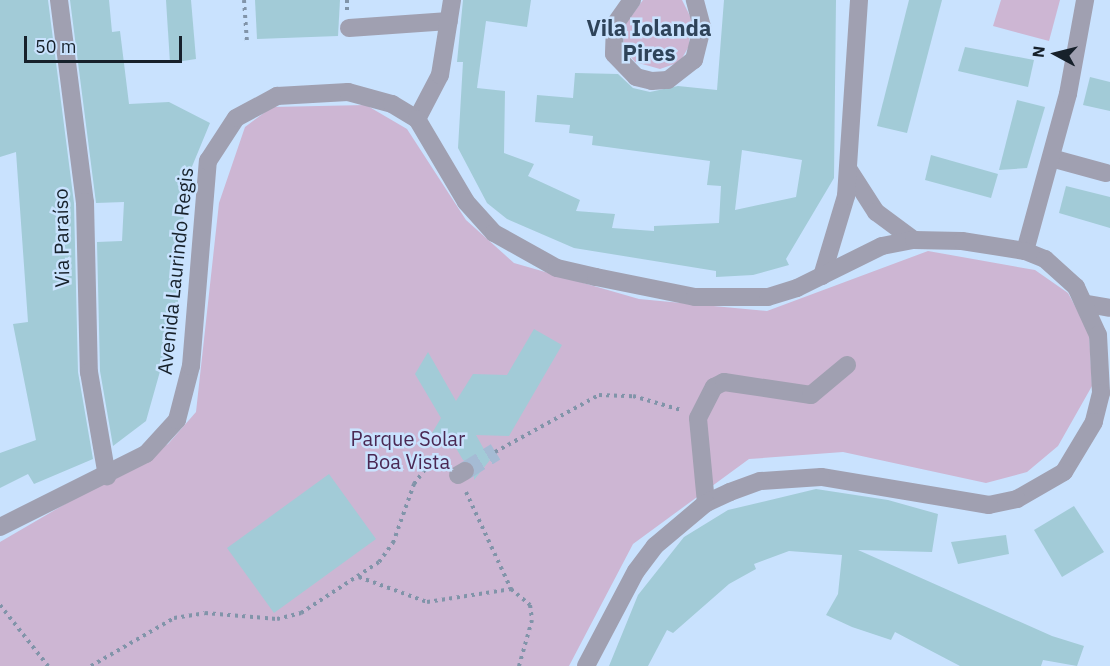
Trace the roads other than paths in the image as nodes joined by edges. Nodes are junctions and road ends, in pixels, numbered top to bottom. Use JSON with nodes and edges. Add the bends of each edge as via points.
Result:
{"nodes":[{"id":1,"x":59,"y":0,"type":"edge"},
{"id":2,"x":452,"y":0,"type":"edge"},
{"id":3,"x":632,"y":0,"type":"edge"},
{"id":4,"x":695,"y":0,"type":"edge"},
{"id":5,"x":859,"y":0,"type":"edge"},
{"id":6,"x":1084,"y":0,"type":"edge"},
{"id":7,"x":449,"y":21,"type":"junction"},
{"id":8,"x":349,"y":28,"type":"dead end"},
{"id":9,"x":417,"y":119,"type":"junction"},
{"id":10,"x":1050,"y":158,"type":"junction"},
{"id":11,"x":849,"y":170,"type":"junction"},
{"id":12,"x":1106,"y":173,"type":"dead end"},
{"id":13,"x":914,"y":240,"type":"junction"},
{"id":14,"x":1025,"y":251,"type":"junction"},
{"id":15,"x":822,"y":276,"type":"junction"},
{"id":16,"x":1088,"y":304,"type":"junction"},
{"id":17,"x":1110,"y":308,"type":"edge"},
{"id":18,"x":847,"y":365,"type":"dead end"},
{"id":19,"x":107,"y":476,"type":"junction"},
{"id":20,"x":706,"y":503,"type":"junction"},
{"id":21,"x":3,"y":523,"type":"edge"},
{"id":22,"x":586,"y":666,"type":"edge"}],
"edges":[{"from":1,"to":19,"type":"street","name":"Via Paraíso","via":[[85,202],[89,372]]},
{"from":2,"to":7,"type":"street"},
{"from":3,"to":4,"type":"street","via":[[615,24],[614,54],[636,77],[652,81],[668,80],[694,60],[702,27]]},
{"from":5,"to":11,"type":"street"},
{"from":6,"to":10,"type":"street","via":[[1068,94]]},
{"from":7,"to":8,"type":"street"},
{"from":7,"to":9,"type":"street","via":[[440,75]]},
{"from":9,"to":15,"type":"street","via":[[466,202],[494,233],[557,268],[661,292],[735,300],[768,297]]},
{"from":9,"to":19,"type":"street","name":"Avenida Laurindo Regis","via":[[372,95],[348,92],[277,96],[236,118],[208,161],[191,366],[177,420],[147,454]]},
{"from":10,"to":12,"type":"street"},
{"from":10,"to":14,"type":"street"},
{"from":11,"to":13,"type":"street","via":[[876,212]]},
{"from":11,"to":15,"type":"street"},
{"from":13,"to":14,"type":"street","via":[[962,241]]},
{"from":13,"to":15,"type":"street","via":[[874,249]]},
{"from":14,"to":16,"type":"street","via":[[1063,272]]},
{"from":16,"to":17,"type":"street"},
{"from":16,"to":20,"type":"street","via":[[1103,364],[1094,422],[1064,472],[1041,488],[989,505],[849,480],[786,477],[760,481]]},
{"from":18,"to":20,"type":"street","via":[[811,395],[724,382],[714,387],[698,418]]},
{"from":19,"to":21,"type":"street","name":"Avenida Laurindo Regis"},
{"from":20,"to":22,"type":"street","via":[[655,546],[636,571]]}]}
